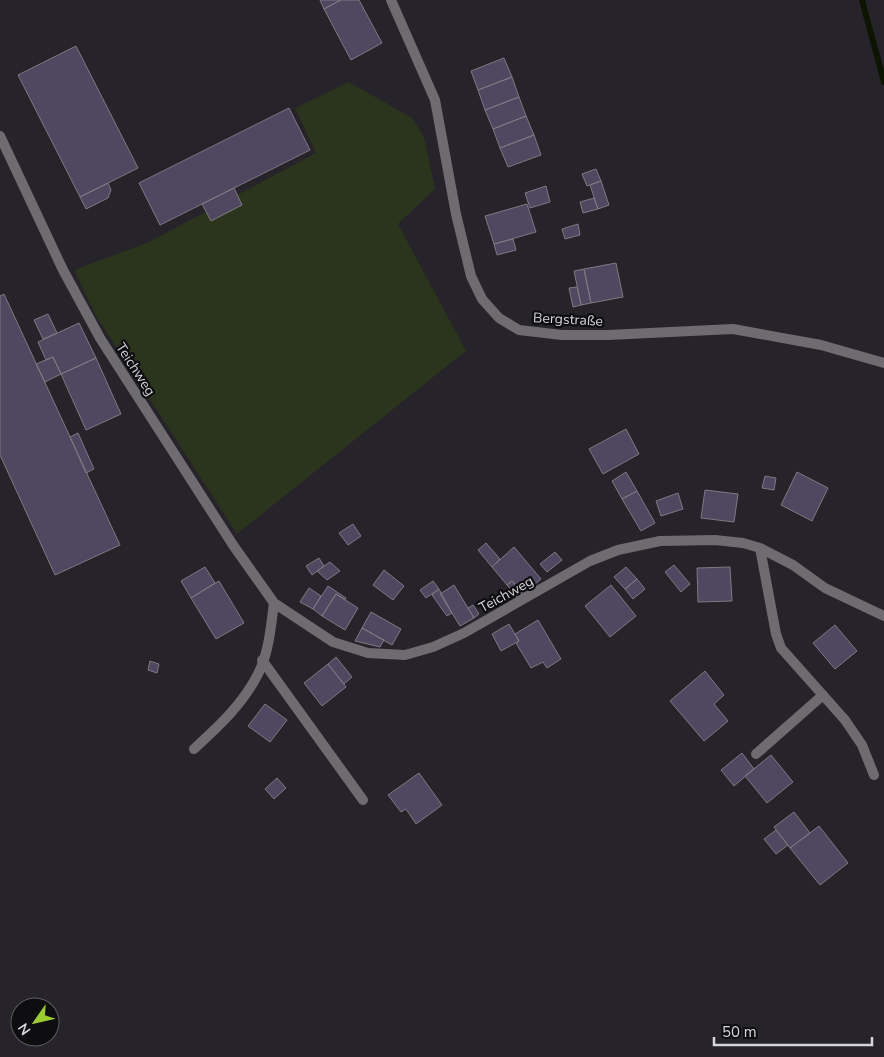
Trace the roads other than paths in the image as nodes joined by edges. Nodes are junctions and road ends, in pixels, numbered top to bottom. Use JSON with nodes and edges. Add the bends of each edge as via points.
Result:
{"nodes":[{"id":1,"x":391,"y":0,"type":"edge"},
{"id":2,"x":0,"y":136,"type":"edge"},
{"id":3,"x":884,"y":363,"type":"edge"},
{"id":4,"x":760,"y":548,"type":"junction"},
{"id":5,"x":274,"y":603,"type":"junction"},
{"id":6,"x":884,"y":616,"type":"edge"},
{"id":7,"x":262,"y":660,"type":"junction"},
{"id":8,"x":823,"y":695,"type":"junction"},
{"id":9,"x":194,"y":749,"type":"dead end"},
{"id":10,"x":756,"y":754,"type":"dead end"},
{"id":11,"x":874,"y":774,"type":"dead end"},
{"id":12,"x":363,"y":800,"type":"dead end"}],
"edges":[{"from":1,"to":3,"type":"street","name":"Bergstraße","via":[[435,100],[471,276],[482,299],[499,318],[519,330],[562,335],[733,329],[821,345]]},
{"from":2,"to":5,"type":"street","name":"Teichweg","via":[[63,270],[100,338]]},
{"from":4,"to":5,"type":"street","name":"Teichweg","via":[[743,543],[686,540],[660,541],[618,550],[590,561],[464,633],[434,647],[405,655],[368,653],[333,642]]},
{"from":4,"to":6,"type":"street","name":"Teichweg","via":[[793,565],[825,588]]},
{"from":4,"to":8,"type":"street","via":[[781,648]]},
{"from":5,"to":7,"type":"street"},
{"from":7,"to":9,"type":"street","via":[[259,672],[244,697],[224,722]]},
{"from":7,"to":12,"type":"street"},
{"from":8,"to":10,"type":"street"},
{"from":8,"to":11,"type":"street","via":[[862,745]]}]}
